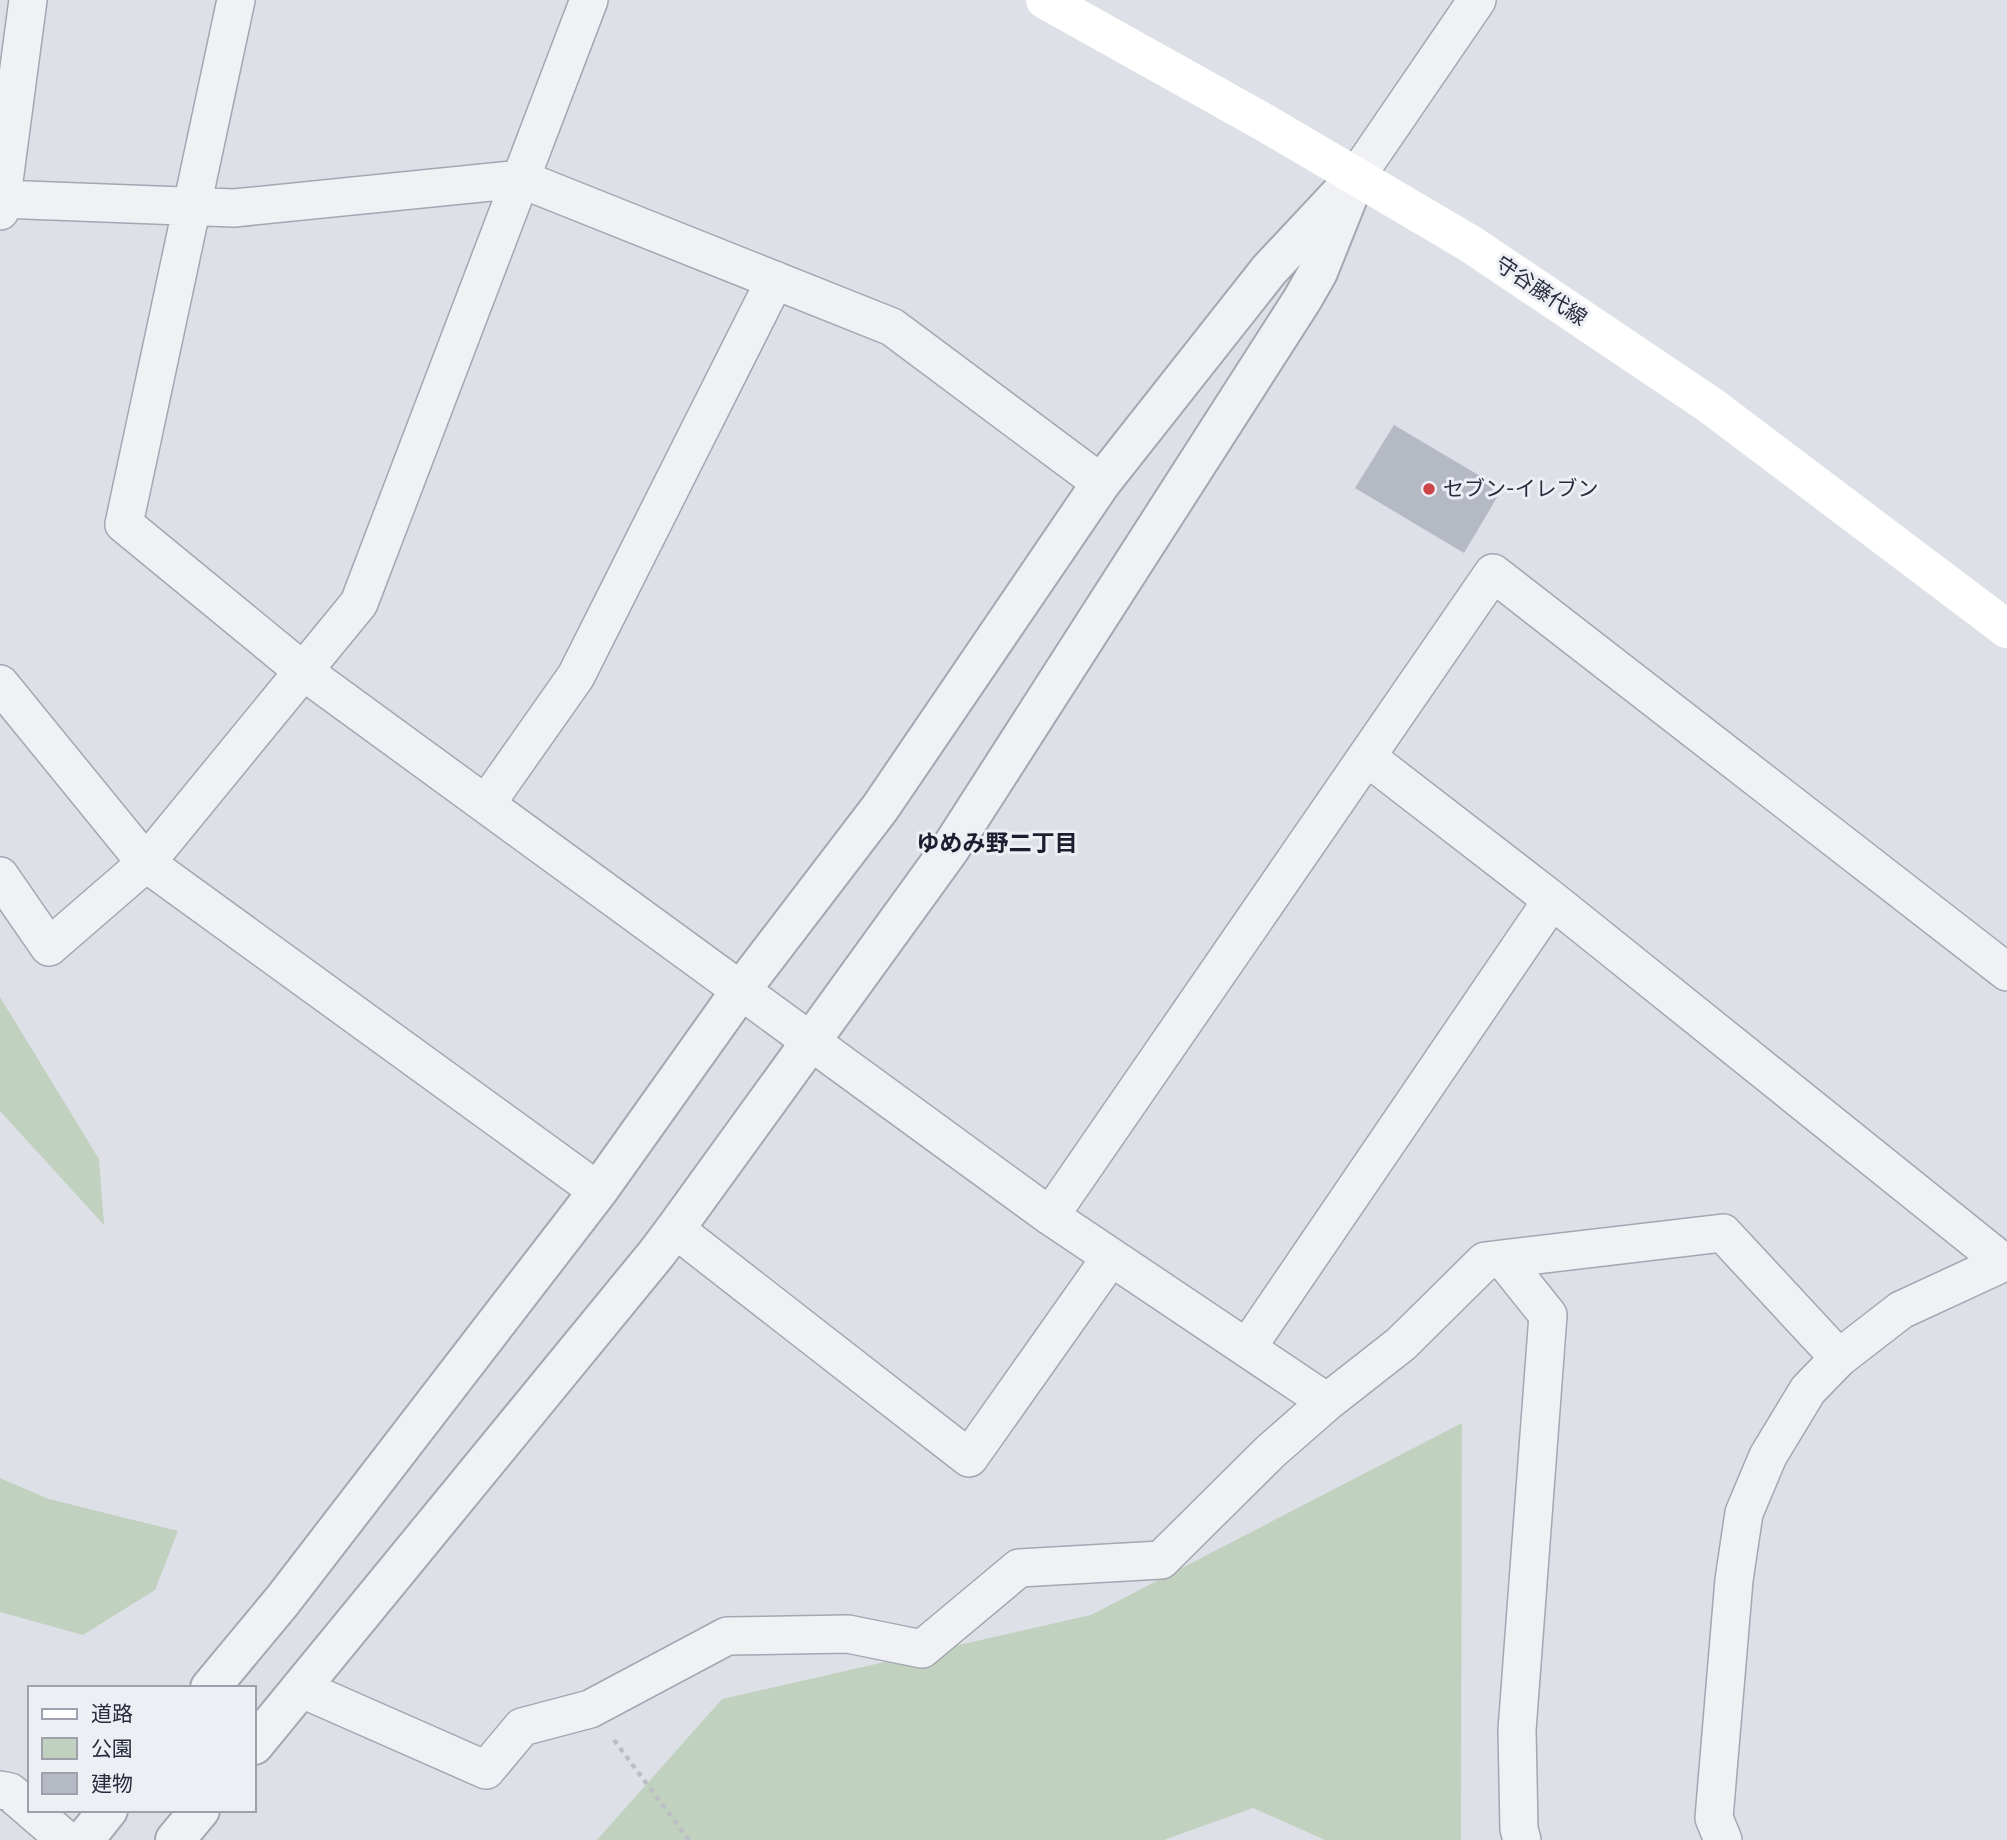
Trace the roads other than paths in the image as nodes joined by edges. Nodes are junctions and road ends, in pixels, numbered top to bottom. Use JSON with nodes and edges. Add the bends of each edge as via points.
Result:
{"nodes":[{"id":1,"x":28,"y":0,"type":"edge"},
{"id":2,"x":236,"y":0,"type":"edge"},
{"id":3,"x":589,"y":0,"type":"edge"},
{"id":4,"x":1045,"y":0,"type":"edge"},
{"id":5,"x":1476,"y":0,"type":"edge"},
{"id":6,"x":1356,"y":177,"type":"junction"},
{"id":7,"x":521,"y":179,"type":"junction"},
{"id":8,"x":1,"y":203,"type":"edge"},
{"id":9,"x":192,"y":206,"type":"junction"},
{"id":10,"x":775,"y":280,"type":"junction"},
{"id":11,"x":1101,"y":484,"type":"junction"},
{"id":12,"x":2007,"y":629,"type":"edge"},
{"id":13,"x":303,"y":671,"type":"junction"},
{"id":14,"x":0,"y":684,"type":"edge"},
{"id":15,"x":1367,"y":757,"type":"junction"},
{"id":16,"x":486,"y":804,"type":"junction"},
{"id":17,"x":146,"y":863,"type":"junction"},
{"id":18,"x":0,"y":876,"type":"edge"},
{"id":19,"x":1552,"y":900,"type":"junction"},
{"id":20,"x":2007,"y":972,"type":"edge"},
{"id":21,"x":741,"y":990,"type":"junction"},
{"id":22,"x":811,"y":1041,"type":"junction"},
{"id":23,"x":598,"y":1191,"type":"junction"},
{"id":24,"x":1050,"y":1216,"type":"junction"},
{"id":25,"x":675,"y":1229,"type":"junction"},
{"id":26,"x":1111,"y":1257,"type":"junction"},
{"id":27,"x":1503,"y":1259,"type":"junction"},
{"id":28,"x":2005,"y":1262,"type":"edge"},
{"id":29,"x":1247,"y":1348,"type":"junction"},
{"id":30,"x":1839,"y":1358,"type":"junction"},
{"id":31,"x":1327,"y":1402,"type":"junction"},
{"id":32,"x":212,"y":1686,"type":"edge"},
{"id":33,"x":300,"y":1688,"type":"junction"},
{"id":34,"x":256,"y":1743,"type":"edge"},
{"id":35,"x":0,"y":1790,"type":"edge"},
{"id":36,"x":28,"y":1807,"type":"edge"},
{"id":37,"x":33,"y":1812,"type":"edge"},
{"id":38,"x":106,"y":1812,"type":"edge"},
{"id":39,"x":198,"y":1812,"type":"edge"},
{"id":40,"x":66,"y":1840,"type":"edge"},
{"id":41,"x":84,"y":1840,"type":"edge"},
{"id":42,"x":176,"y":1840,"type":"edge"},
{"id":43,"x":1522,"y":1840,"type":"edge"},
{"id":44,"x":1723,"y":1840,"type":"edge"}],
"edges":[{"from":1,"to":8,"type":"street"},
{"from":2,"to":9,"type":"street"},
{"from":3,"to":7,"type":"street"},
{"from":4,"to":6,"type":"main road","name":"守谷藤代線"},
{"from":5,"to":6,"type":"street"},
{"from":6,"to":11,"type":"street","via":[[1276,262]]},
{"from":6,"to":12,"type":"main road","name":"守谷藤代線","via":[[1469,243],[1710,405]]},
{"from":6,"to":22,"type":"street","via":[[1302,300],[950,849]]},
{"from":7,"to":9,"type":"street","via":[[234,208]]},
{"from":7,"to":10,"type":"street"},
{"from":7,"to":13,"type":"street","via":[[359,603]]},
{"from":8,"to":9,"type":"street"},
{"from":9,"to":13,"type":"street","via":[[124,524]]},
{"from":10,"to":11,"type":"street","via":[[892,327]]},
{"from":10,"to":16,"type":"street","via":[[576,676]]},
{"from":11,"to":21,"type":"street","via":[[880,808]]},
{"from":13,"to":16,"type":"street"},
{"from":13,"to":17,"type":"street"},
{"from":14,"to":17,"type":"street"},
{"from":15,"to":19,"type":"street"},
{"from":15,"to":20,"type":"street","via":[[1493,573]]},
{"from":15,"to":24,"type":"street"},
{"from":16,"to":21,"type":"street"},
{"from":17,"to":18,"type":"street","via":[[49,947]]},
{"from":17,"to":23,"type":"street"},
{"from":19,"to":28,"type":"street"},
{"from":19,"to":29,"type":"street"},
{"from":21,"to":22,"type":"street"},
{"from":21,"to":23,"type":"street"},
{"from":22,"to":24,"type":"street"},
{"from":22,"to":25,"type":"street"},
{"from":23,"to":32,"type":"street"},
{"from":24,"to":26,"type":"street"},
{"from":25,"to":26,"type":"street","via":[[969,1458]]},
{"from":25,"to":33,"type":"street"},
{"from":26,"to":29,"type":"street"},
{"from":27,"to":30,"type":"street","via":[[1723,1233]]},
{"from":27,"to":31,"type":"street","via":[[1485,1261],[1401,1344]]},
{"from":27,"to":43,"type":"street","via":[[1548,1315],[1517,1730]]},
{"from":28,"to":30,"type":"street","via":[[1901,1310]]},
{"from":29,"to":31,"type":"street"},
{"from":30,"to":44,"type":"street","via":[[1808,1391],[1768,1456],[1744,1513],[1714,1818]]},
{"from":31,"to":33,"type":"street","via":[[1161,1560],[1019,1568],[922,1649],[848,1634],[727,1636],[590,1709],[522,1727],[486,1770]]},
{"from":33,"to":34,"type":"street"},
{"from":35,"to":36,"type":"street","via":[[10,1792]]},
{"from":37,"to":40,"type":"street"},
{"from":38,"to":41,"type":"street"},
{"from":39,"to":42,"type":"street"}]}
